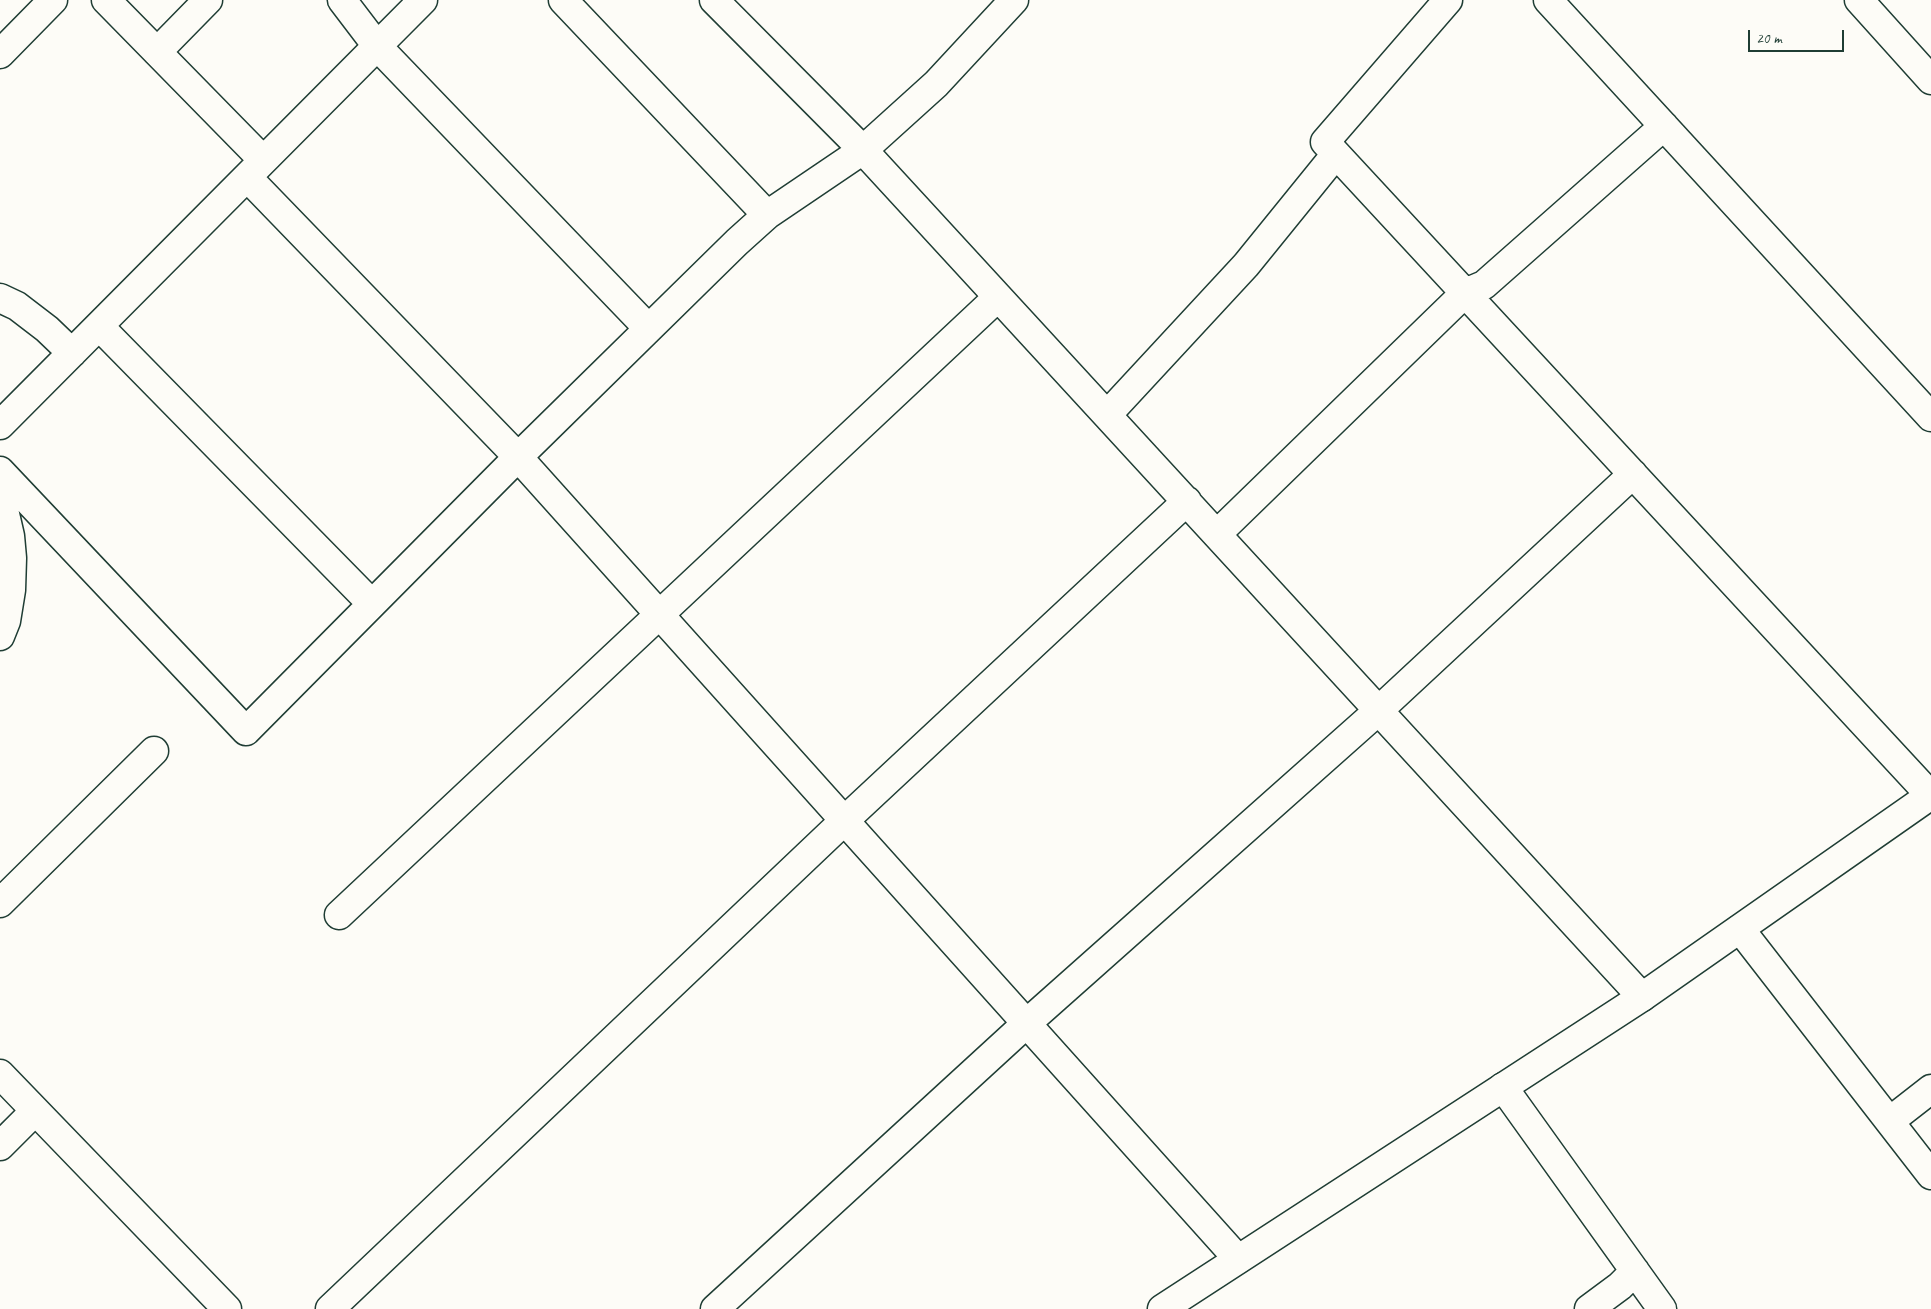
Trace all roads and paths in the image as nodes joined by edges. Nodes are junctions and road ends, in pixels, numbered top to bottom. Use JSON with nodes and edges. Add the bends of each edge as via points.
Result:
{"nodes":[{"id":1,"x":53,"y":0,"type":"edge"},
{"id":2,"x":106,"y":0,"type":"edge"},
{"id":3,"x":208,"y":0,"type":"edge"},
{"id":4,"x":342,"y":0,"type":"edge"},
{"id":5,"x":423,"y":0,"type":"edge"},
{"id":6,"x":562,"y":0,"type":"edge"},
{"id":7,"x":714,"y":0,"type":"edge"},
{"id":8,"x":1014,"y":0,"type":"edge"},
{"id":9,"x":1448,"y":0,"type":"edge"},
{"id":10,"x":1548,"y":0,"type":"edge"},
{"id":11,"x":1859,"y":0,"type":"edge"},
{"id":12,"x":377,"y":46,"type":"junction"},
{"id":13,"x":157,"y":52,"type":"junction"},
{"id":14,"x":0,"y":54,"type":"edge"},
{"id":15,"x":1931,"y":80,"type":"edge"},
{"id":16,"x":1664,"y":126,"type":"junction"},
{"id":17,"x":863,"y":150,"type":"junction"},
{"id":18,"x":1336,"y":154,"type":"junction"},
{"id":19,"x":255,"y":169,"type":"junction"},
{"id":20,"x":767,"y":216,"type":"junction"},
{"id":21,"x":1465,"y":293,"type":"junction"},
{"id":22,"x":998,"y":297,"type":"junction"},
{"id":23,"x":0,"y":298,"type":"edge"},
{"id":24,"x":98,"y":326,"type":"junction"},
{"id":25,"x":648,"y":328,"type":"junction"},
{"id":26,"x":72,"y":353,"type":"junction"},
{"id":27,"x":1107,"y":415,"type":"junction"},
{"id":28,"x":1931,"y":417,"type":"edge"},
{"id":29,"x":0,"y":425,"type":"edge"},
{"id":30,"x":518,"y":457,"type":"junction"},
{"id":31,"x":0,"y":471,"type":"edge"},
{"id":32,"x":1634,"y":474,"type":"junction"},
{"id":33,"x":0,"y":501,"type":"edge"},
{"id":34,"x":1186,"y":502,"type":"junction"},
{"id":35,"x":1217,"y":534,"type":"junction"},
{"id":36,"x":372,"y":604,"type":"junction"},
{"id":37,"x":660,"y":614,"type":"junction"},
{"id":38,"x":0,"y":636,"type":"edge"},
{"id":39,"x":1378,"y":711,"type":"junction"},
{"id":40,"x":154,"y":751,"type":"dead end"},
{"id":41,"x":1931,"y":796,"type":"edge"},
{"id":42,"x":845,"y":820,"type":"junction"},
{"id":43,"x":0,"y":903,"type":"edge"},
{"id":44,"x":339,"y":914,"type":"dead end"},
{"id":45,"x":1740,"y":929,"type":"junction"},
{"id":46,"x":1642,"y":997,"type":"junction"},
{"id":47,"x":1027,"y":1023,"type":"junction"},
{"id":48,"x":0,"y":1074,"type":"edge"},
{"id":49,"x":1503,"y":1087,"type":"junction"},
{"id":50,"x":1931,"y":1089,"type":"edge"},
{"id":51,"x":35,"y":1111,"type":"junction"},
{"id":52,"x":1890,"y":1121,"type":"junction"},
{"id":53,"x":0,"y":1146,"type":"edge"},
{"id":54,"x":1931,"y":1175,"type":"edge"},
{"id":55,"x":1238,"y":1259,"type":"junction"},
{"id":56,"x":1635,"y":1271,"type":"junction"},
{"id":57,"x":227,"y":1309,"type":"edge"},
{"id":58,"x":330,"y":1309,"type":"edge"},
{"id":59,"x":715,"y":1309,"type":"edge"},
{"id":60,"x":1162,"y":1309,"type":"edge"},
{"id":61,"x":1589,"y":1309,"type":"edge"},
{"id":62,"x":1662,"y":1309,"type":"edge"}],
"edges":[{"from":1,"to":14,"type":"street"},
{"from":2,"to":13,"type":"street"},
{"from":3,"to":13,"type":"street"},
{"from":4,"to":12,"type":"street"},
{"from":5,"to":12,"type":"street"},
{"from":6,"to":20,"type":"street"},
{"from":7,"to":17,"type":"street"},
{"from":8,"to":17,"type":"street","via":[[936,84]]},
{"from":9,"to":18,"type":"street","via":[[1325,142]]},
{"from":10,"to":16,"type":"street"},
{"from":11,"to":15,"type":"street"},
{"from":12,"to":19,"type":"street"},
{"from":12,"to":25,"type":"street"},
{"from":13,"to":19,"type":"street"},
{"from":16,"to":21,"type":"street","via":[[1484,285]]},
{"from":16,"to":28,"type":"street"},
{"from":17,"to":20,"type":"street"},
{"from":17,"to":22,"type":"street"},
{"from":18,"to":21,"type":"street"},
{"from":18,"to":27,"type":"street","via":[[1246,264]]},
{"from":19,"to":24,"type":"street"},
{"from":19,"to":30,"type":"street"},
{"from":20,"to":25,"type":"street"},
{"from":21,"to":32,"type":"street"},
{"from":21,"to":35,"type":"street"},
{"from":22,"to":27,"type":"street"},
{"from":22,"to":37,"type":"street"},
{"from":23,"to":26,"type":"street","via":[[17,306]]},
{"from":24,"to":26,"type":"street"},
{"from":24,"to":36,"type":"street"},
{"from":25,"to":30,"type":"street"},
{"from":26,"to":29,"type":"street"},
{"from":27,"to":34,"type":"street"},
{"from":30,"to":36,"type":"street"},
{"from":30,"to":37,"type":"street"},
{"from":31,"to":36,"type":"street","via":[[246,731]]},
{"from":32,"to":39,"type":"street"},
{"from":32,"to":41,"type":"street"},
{"from":33,"to":38,"type":"street","via":[[10,536],[12,558],[11,590]]},
{"from":34,"to":35,"type":"street"},
{"from":34,"to":42,"type":"street"},
{"from":35,"to":39,"type":"street"},
{"from":37,"to":42,"type":"street"},
{"from":37,"to":44,"type":"street"},
{"from":39,"to":46,"type":"street"},
{"from":39,"to":47,"type":"street"},
{"from":40,"to":43,"type":"street"},
{"from":41,"to":45,"type":"street"},
{"from":42,"to":47,"type":"street"},
{"from":42,"to":58,"type":"street"},
{"from":45,"to":46,"type":"street"},
{"from":45,"to":52,"type":"street"},
{"from":46,"to":49,"type":"street"},
{"from":47,"to":55,"type":"street"},
{"from":47,"to":59,"type":"street"},
{"from":48,"to":51,"type":"street"},
{"from":49,"to":55,"type":"street"},
{"from":49,"to":56,"type":"street"},
{"from":50,"to":52,"type":"street"},
{"from":51,"to":53,"type":"street"},
{"from":51,"to":57,"type":"street"},
{"from":52,"to":54,"type":"street"},
{"from":55,"to":60,"type":"street"},
{"from":56,"to":61,"type":"street"},
{"from":56,"to":62,"type":"street"}]}
